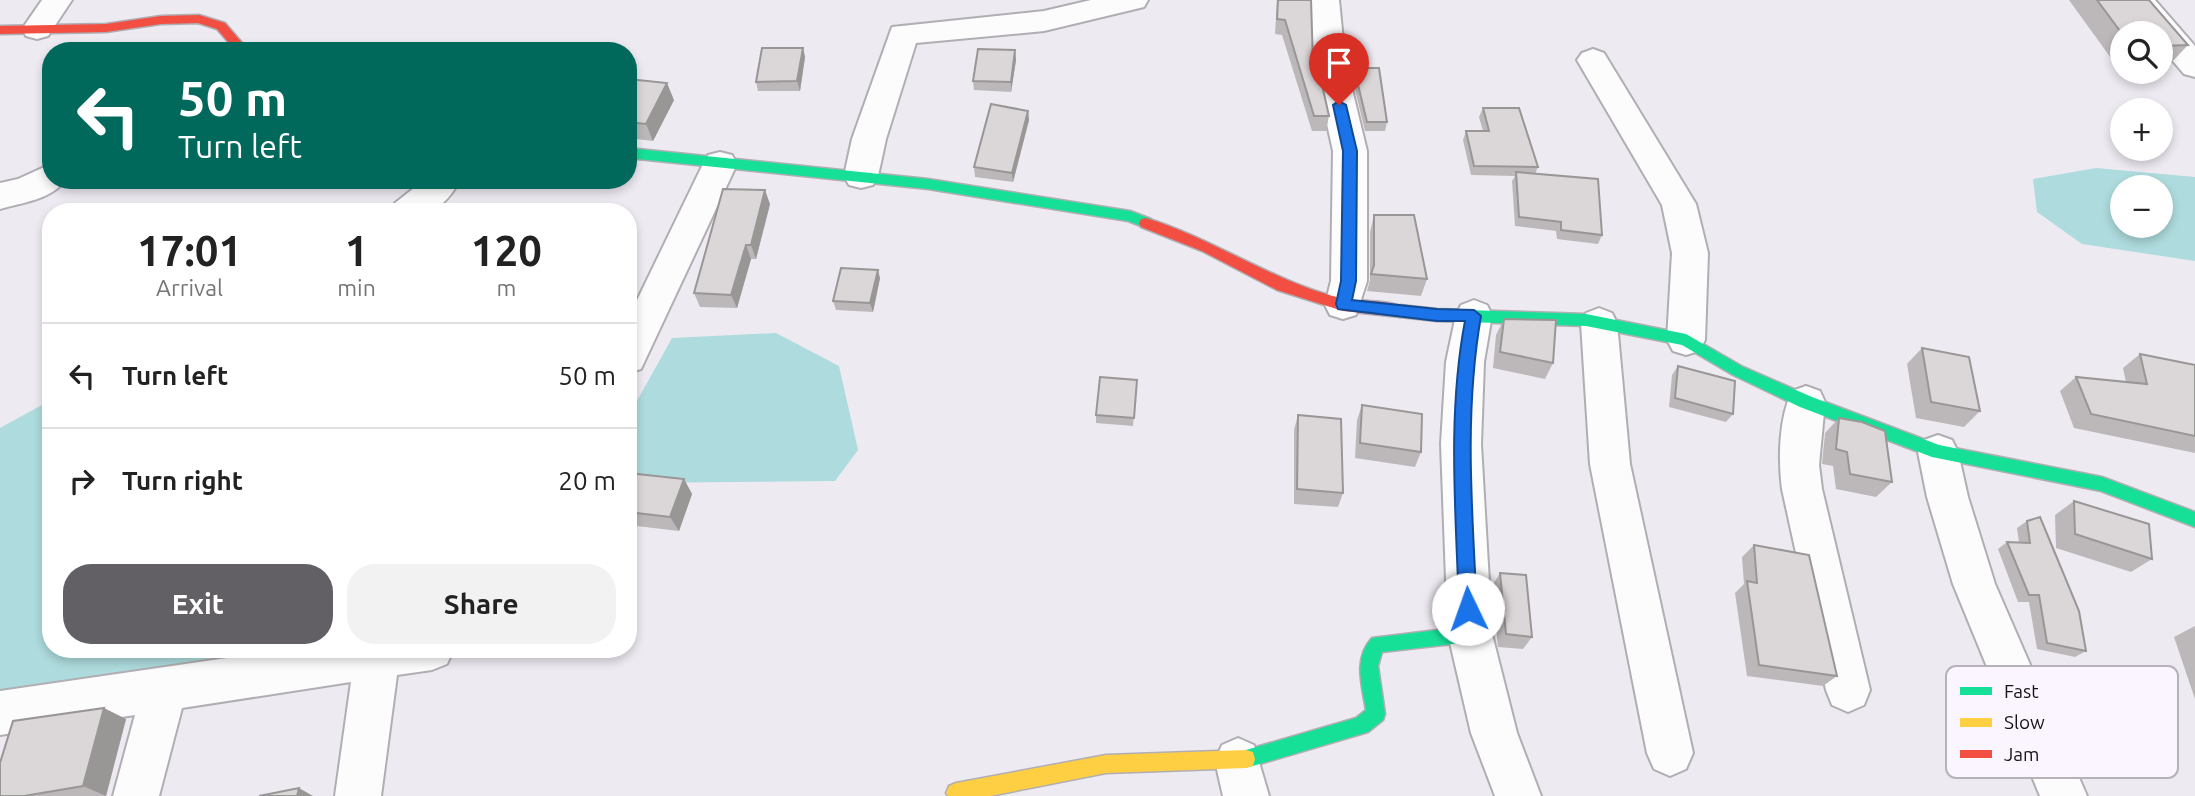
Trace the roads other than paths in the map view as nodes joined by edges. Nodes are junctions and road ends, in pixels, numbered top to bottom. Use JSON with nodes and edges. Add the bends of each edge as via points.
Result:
{"nodes":[{"id":1,"x":57,"y":0,"type":"edge"},
{"id":2,"x":1133,"y":0,"type":"edge"},
{"id":3,"x":1324,"y":0,"type":"edge"},
{"id":4,"x":2138,"y":0,"type":"edge"},
{"id":5,"x":37,"y":29,"type":"junction"},
{"id":6,"x":0,"y":30,"type":"edge"},
{"id":7,"x":235,"y":42,"type":"edge"},
{"id":8,"x":1593,"y":60,"type":"dead end"},
{"id":9,"x":2195,"y":66,"type":"edge"},
{"id":10,"x":637,"y":154,"type":"edge"},
{"id":11,"x":720,"y":163,"type":"junction"},
{"id":12,"x":861,"y":176,"type":"junction"},
{"id":13,"x":42,"y":181,"type":"edge"},
{"id":14,"x":436,"y":189,"type":"edge"},
{"id":15,"x":0,"y":196,"type":"edge"},
{"id":16,"x":420,"y":203,"type":"edge"},
{"id":17,"x":1343,"y":304,"type":"junction"},
{"id":18,"x":1474,"y":316,"type":"junction"},
{"id":19,"x":1599,"y":323,"type":"junction"},
{"id":20,"x":637,"y":339,"type":"edge"},
{"id":21,"x":1686,"y":340,"type":"junction"},
{"id":22,"x":1806,"y":402,"type":"junction"},
{"id":23,"x":1938,"y":452,"type":"junction"},
{"id":24,"x":2195,"y":520,"type":"edge"},
{"id":25,"x":1470,"y":634,"type":"junction"},
{"id":26,"x":377,"y":658,"type":"joint"},
{"id":27,"x":2007,"y":666,"type":"edge"},
{"id":28,"x":164,"y":689,"type":"junction"},
{"id":29,"x":1848,"y":690,"type":"dead end"},
{"id":30,"x":0,"y":713,"type":"edge"},
{"id":31,"x":1670,"y":753,"type":"dead end"},
{"id":32,"x":2056,"y":778,"type":"edge"},
{"id":33,"x":1242,"y":779,"type":"edge"},
{"id":34,"x":956,"y":793,"type":"dead end"},
{"id":35,"x":136,"y":796,"type":"edge"},
{"id":36,"x":358,"y":796,"type":"edge"},
{"id":37,"x":1518,"y":796,"type":"edge"},
{"id":38,"x":2064,"y":796,"type":"edge"}],
"edges":[{"from":1,"to":5,"type":"street"},
{"from":2,"to":12,"type":"street","via":[[1044,21],[903,34]]},
{"from":3,"to":17,"type":"street","via":[[1329,60],[1350,151],[1349,281]]},
{"from":4,"to":9,"type":"street"},
{"from":5,"to":6,"type":"street"},
{"from":5,"to":7,"type":"street","via":[[199,19],[221,26]]},
{"from":8,"to":21,"type":"street","via":[[1679,204],[1690,253]]},
{"from":10,"to":11,"type":"street"},
{"from":11,"to":12,"type":"street"},
{"from":11,"to":20,"type":"street"},
{"from":12,"to":17,"type":"street","via":[[1129,216],[1207,247],[1282,286]]},
{"from":13,"to":15,"type":"street"},
{"from":14,"to":16,"type":"street"},
{"from":17,"to":18,"type":"street"},
{"from":18,"to":19,"type":"street"},
{"from":18,"to":25,"type":"street","via":[[1465,362],[1461,444]]},
{"from":19,"to":21,"type":"street"},
{"from":19,"to":31,"type":"street","via":[[1609,464]]},
{"from":21,"to":22,"type":"street","via":[[1738,371]]},
{"from":22,"to":23,"type":"street"},
{"from":22,"to":29,"type":"street","via":[[1802,489]]},
{"from":23,"to":24,"type":"street","via":[[2102,484]]},
{"from":23,"to":27,"type":"street","via":[[1960,547]]},
{"from":25,"to":33,"type":"street","via":[[1374,645],[1369,660],[1376,714],[1362,726]]},
{"from":25,"to":37,"type":"street","via":[[1494,733]]},
{"from":26,"to":28,"type":"street"},
{"from":26,"to":36,"type":"street"},
{"from":28,"to":30,"type":"street"},
{"from":28,"to":35,"type":"street"},
{"from":32,"to":38,"type":"street"},
{"from":33,"to":34,"type":"street","via":[[1106,764]]}]}
